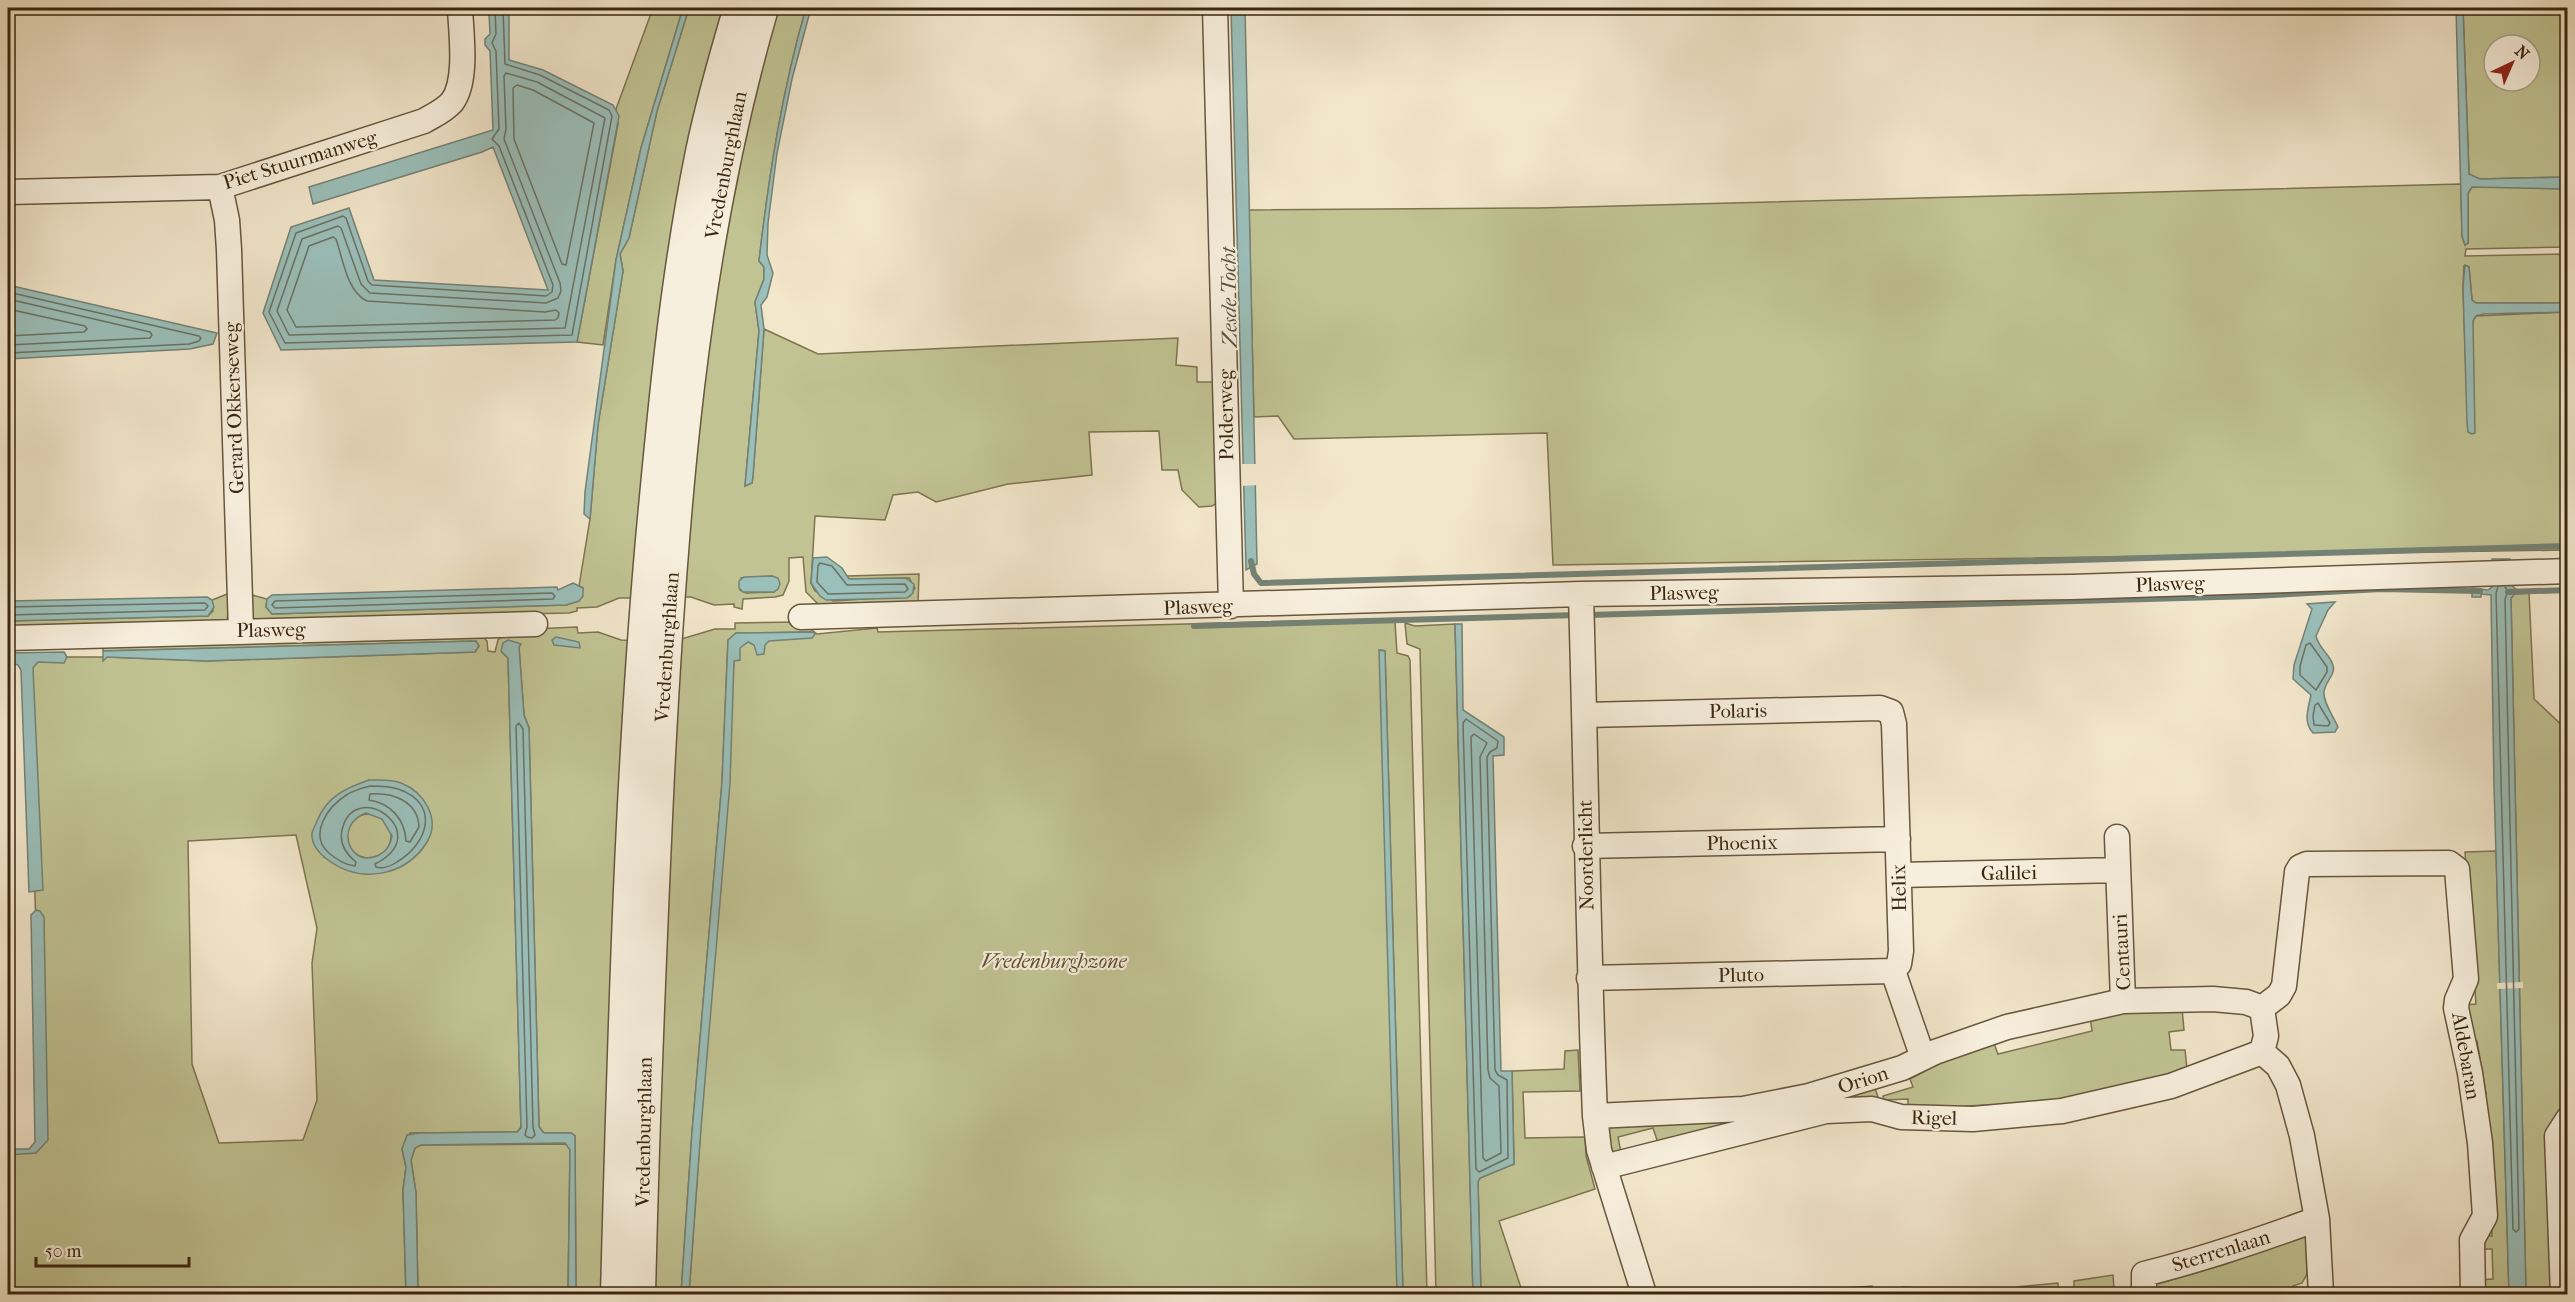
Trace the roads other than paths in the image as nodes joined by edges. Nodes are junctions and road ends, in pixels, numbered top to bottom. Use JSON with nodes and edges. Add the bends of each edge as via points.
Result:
{"nodes":[{"id":1,"x":460,"y":8,"type":"edge"},
{"id":2,"x":739,"y":8,"type":"edge"},
{"id":3,"x":763,"y":8,"type":"edge"},
{"id":4,"x":1215,"y":8,"type":"edge"},
{"id":5,"x":220,"y":187,"type":"junction"},
{"id":6,"x":8,"y":192,"type":"edge"},
{"id":7,"x":2568,"y":571,"type":"edge"},
{"id":8,"x":1581,"y":594,"type":"junction"},
{"id":9,"x":658,"y":598,"type":"junction"},
{"id":10,"x":1231,"y":606,"type":"junction"},
{"id":11,"x":801,"y":617,"type":"dead end"},
{"id":12,"x":535,"y":624,"type":"dead end"},
{"id":13,"x":241,"y":631,"type":"junction"},
{"id":14,"x":8,"y":638,"type":"edge"},
{"id":15,"x":654,"y":639,"type":"junction"},
{"id":16,"x":1891,"y":712,"type":"joint"},
{"id":17,"x":1585,"y":715,"type":"junction"},
{"id":18,"x":2117,"y":837,"type":"dead end"},
{"id":19,"x":1898,"y":839,"type":"junction"},
{"id":20,"x":1585,"y":846,"type":"junction"},
{"id":21,"x":2118,"y":870,"type":"junction"},
{"id":22,"x":1899,"y":875,"type":"junction"},
{"id":23,"x":1893,"y":971,"type":"junction"},
{"id":24,"x":1589,"y":978,"type":"junction"},
{"id":25,"x":2123,"y":1000,"type":"junction"},
{"id":26,"x":2262,"y":1008,"type":"junction"},
{"id":27,"x":2262,"y":1052,"type":"junction"},
{"id":28,"x":1923,"y":1058,"type":"junction"},
{"id":29,"x":1595,"y":1116,"type":"junction"},
{"id":30,"x":2568,"y":1119,"type":"edge"},
{"id":31,"x":1605,"y":1167,"type":"junction"},
{"id":32,"x":2317,"y":1219,"type":"junction"},
{"id":33,"x":616,"y":1294,"type":"edge"},
{"id":34,"x":640,"y":1294,"type":"edge"},
{"id":35,"x":1644,"y":1294,"type":"edge"},
{"id":36,"x":2144,"y":1294,"type":"edge"},
{"id":37,"x":2321,"y":1294,"type":"edge"},
{"id":38,"x":2473,"y":1294,"type":"edge"},
{"id":39,"x":2563,"y":1294,"type":"edge"}],
"edges":[{"from":1,"to":5,"type":"street","name":"Piet Stuurmanweg","via":[[460,86],[442,111],[424,121]]},
{"from":2,"to":9,"type":"street","name":"Vredenburghlaan","via":[[701,153],[675,305]]},
{"from":3,"to":9,"type":"street","name":"Vredenburghlaan","via":[[724,159]]},
{"from":4,"to":10,"type":"street","name":"Polderweg"},
{"from":5,"to":6,"type":"street","name":"Piet Stuurmanweg"},
{"from":5,"to":13,"type":"street","name":"Gerard Okkerseweg","via":[[229,250]]},
{"from":7,"to":8,"type":"street","name":"Plasweg","via":[[2072,587]]},
{"from":8,"to":10,"type":"street","name":"Plasweg"},
{"from":8,"to":17,"type":"street","name":"Noorderlicht"},
{"from":9,"to":15,"type":"street","name":"Vredenburghlaan"},
{"from":10,"to":11,"type":"street","name":"Plasweg"},
{"from":12,"to":13,"type":"street","name":"Plasweg"},
{"from":13,"to":14,"type":"street","name":"Plasweg"},
{"from":15,"to":33,"type":"street","name":"Vredenburghlaan","via":[[623,1048]]},
{"from":15,"to":34,"type":"street","name":"Vredenburghlaan"},
{"from":16,"to":17,"type":"street","name":"Polaris","via":[[1880,708]]},
{"from":16,"to":19,"type":"street","name":"Helix"},
{"from":17,"to":20,"type":"street","name":"Noorderlicht"},
{"from":18,"to":21,"type":"street","name":"Centauri"},
{"from":19,"to":20,"type":"street","name":"Phoenix"},
{"from":19,"to":22,"type":"street","name":"Helix"},
{"from":20,"to":24,"type":"street","name":"Noorderlicht"},
{"from":21,"to":22,"type":"street","name":"Galilei"},
{"from":21,"to":25,"type":"street","name":"Centauri"},
{"from":22,"to":23,"type":"street","name":"Helix","via":[[1901,951]]},
{"from":23,"to":24,"type":"street","name":"Pluto"},
{"from":23,"to":28,"type":"street"},
{"from":24,"to":29,"type":"street","name":"Noorderlicht"},
{"from":25,"to":26,"type":"street","name":"Centauri","via":[[2213,999],[2246,1002]]},
{"from":25,"to":28,"type":"street","name":"Orion","via":[[2007,1027]]},
{"from":26,"to":27,"type":"street","via":[[2266,1036]]},
{"from":26,"to":38,"type":"street","name":"Aldebaran","via":[[2284,986],[2300,867],[2449,863],[2457,868],[2466,979],[2456,1008],[2480,1143],[2485,1216],[2472,1240]]},
{"from":27,"to":31,"type":"street","name":"Rigel","via":[[2171,1086],[2062,1111],[1973,1119],[1901,1117],[1872,1109],[1826,1111]]},
{"from":27,"to":32,"type":"street","via":[[2278,1066],[2288,1085]]},
{"from":28,"to":29,"type":"street","name":"Orion","via":[[1809,1096],[1743,1109]]},
{"from":29,"to":31,"type":"street"},
{"from":30,"to":39,"type":"street","via":[[2558,1136]]},
{"from":31,"to":35,"type":"street"},
{"from":32,"to":36,"type":"street","name":"Sterrenlaan","via":[[2253,1243],[2144,1274]]},
{"from":32,"to":37,"type":"street"}]}
